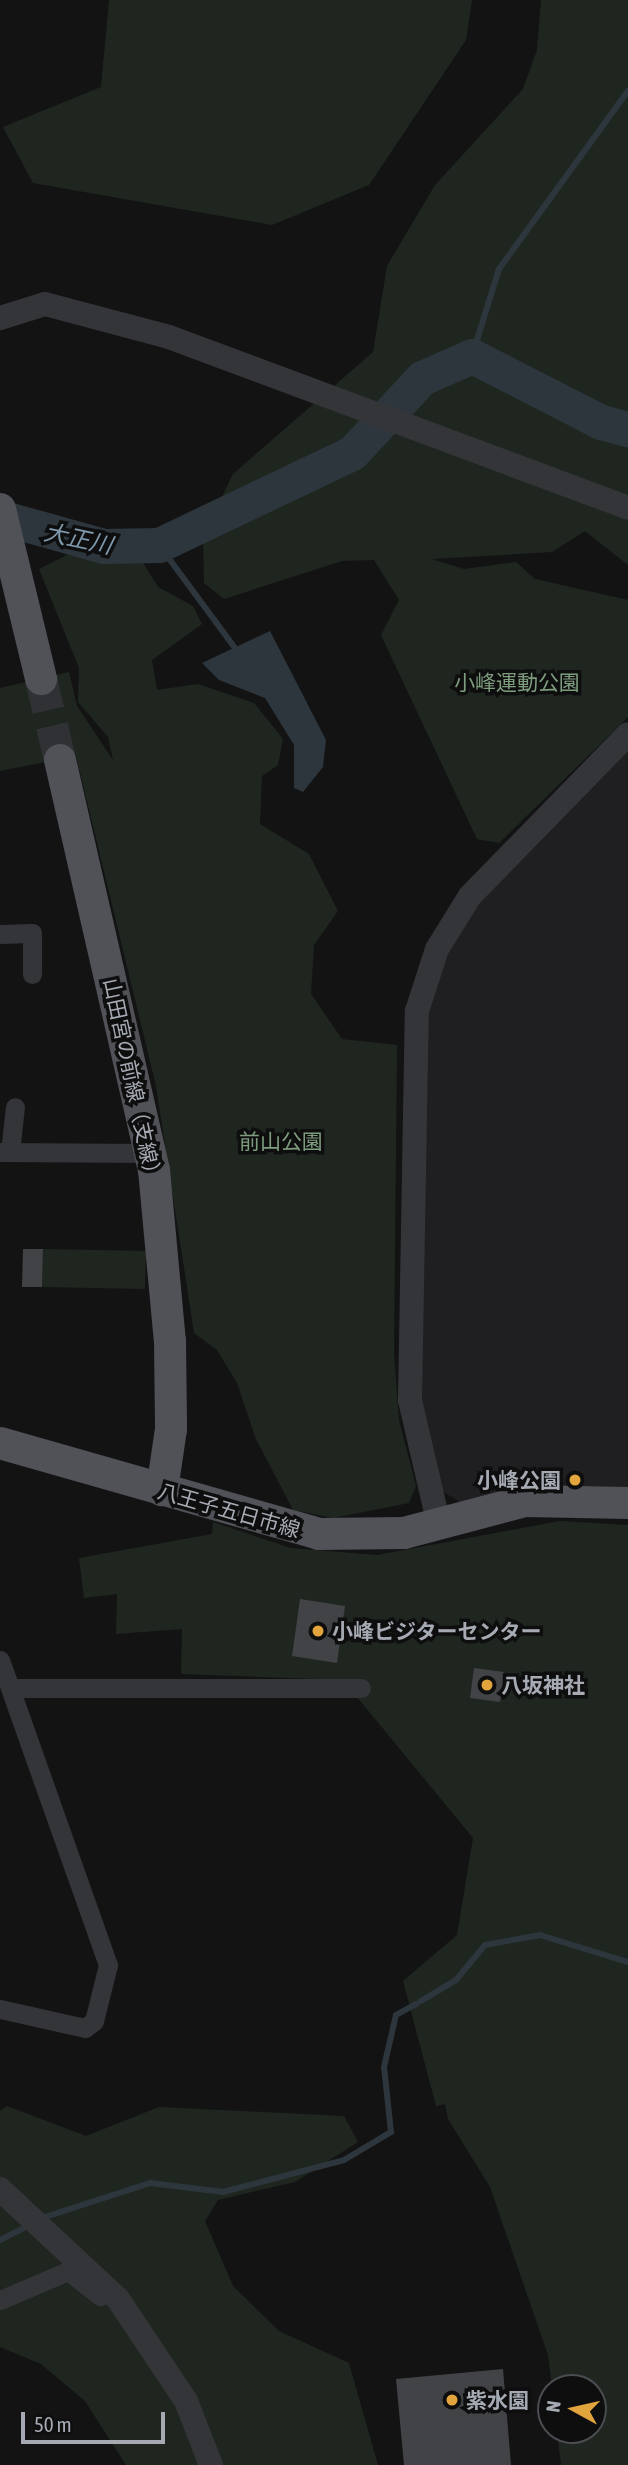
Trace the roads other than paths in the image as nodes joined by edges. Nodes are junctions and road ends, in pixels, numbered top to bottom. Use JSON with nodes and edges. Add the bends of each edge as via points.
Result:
{"nodes":[{"id":1,"x":0,"y":318,"type":"edge"},
{"id":2,"x":628,"y":508,"type":"edge"},
{"id":3,"x":0,"y":509,"type":"edge"},
{"id":4,"x":41,"y":679,"type":"tunnel mouth"},
{"id":5,"x":628,"y":734,"type":"edge"},
{"id":6,"x":60,"y":760,"type":"tunnel mouth"},
{"id":7,"x":0,"y":934,"type":"edge"},
{"id":8,"x":32,"y":974,"type":"dead end"},
{"id":9,"x":15,"y":1107,"type":"dead end"},
{"id":10,"x":5,"y":1152,"type":"edge"},
{"id":11,"x":151,"y":1153,"type":"junction"},
{"id":12,"x":0,"y":1443,"type":"edge"},
{"id":13,"x":162,"y":1490,"type":"junction"},
{"id":14,"x":628,"y":1503,"type":"edge"},
{"id":15,"x":439,"y":1525,"type":"junction"},
{"id":16,"x":0,"y":1660,"type":"edge"},
{"id":17,"x":11,"y":1688,"type":"junction"},
{"id":18,"x":361,"y":1688,"type":"dead end"},
{"id":19,"x":0,"y":2009,"type":"edge"},
{"id":20,"x":0,"y":2189,"type":"edge"},
{"id":21,"x":118,"y":2299,"type":"junction"},
{"id":22,"x":0,"y":2300,"type":"edge"},
{"id":23,"x":211,"y":2465,"type":"edge"}],
"edges":[{"from":1,"to":2,"type":"street","via":[[45,304],[169,337]]},
{"from":3,"to":4,"type":"main road"},
{"from":5,"to":15,"type":"street","via":[[470,896],[437,950],[417,1011],[410,1400]]},
{"from":6,"to":11,"type":"main road","name":"山田宮の前線（支線）"},
{"from":7,"to":8,"type":"street","via":[[32,933]]},
{"from":9,"to":10,"type":"street"},
{"from":10,"to":11,"type":"street"},
{"from":11,"to":13,"type":"main road","name":"山田宮の前線（支線）","via":[[170,1340],[171,1429]]},
{"from":12,"to":13,"type":"main road","name":"八王子五日市線"},
{"from":13,"to":15,"type":"main road","name":"八王子五日市線","via":[[319,1534],[376,1537]]},
{"from":14,"to":15,"type":"main road","name":"八王子五日市線","via":[[525,1501]]},
{"from":16,"to":17,"type":"street"},
{"from":17,"to":18,"type":"street"},
{"from":17,"to":19,"type":"street","via":[[108,1965],[94,2021],[85,2028]]},
{"from":20,"to":21,"type":"street"},
{"from":21,"to":22,"type":"street","via":[[106,2301],[68,2271]]},
{"from":21,"to":23,"type":"street","via":[[186,2401]]}]}
